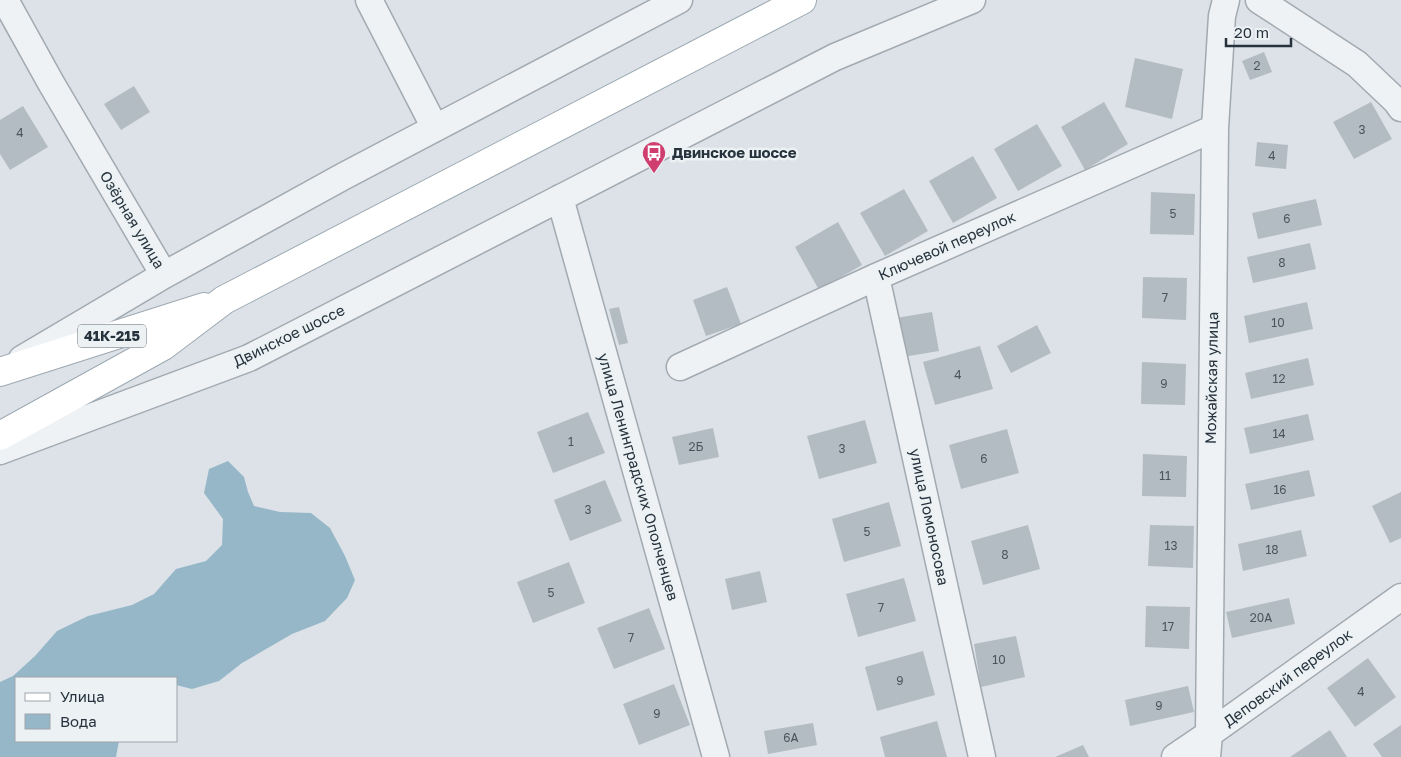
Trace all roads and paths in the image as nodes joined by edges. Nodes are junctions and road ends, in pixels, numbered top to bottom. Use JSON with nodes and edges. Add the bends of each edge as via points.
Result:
{"nodes":[{"id":1,"x":5,"y":0,"type":"edge"},
{"id":2,"x":369,"y":0,"type":"edge"},
{"id":3,"x":679,"y":0,"type":"edge"},
{"id":4,"x":802,"y":0,"type":"edge"},
{"id":5,"x":972,"y":0,"type":"edge"},
{"id":6,"x":1226,"y":0,"type":"edge"},
{"id":7,"x":1259,"y":0,"type":"edge"},
{"id":8,"x":1401,"y":108,"type":"edge"},
{"id":9,"x":435,"y":128,"type":"junction"},
{"id":10,"x":1215,"y":128,"type":"junction"},
{"id":11,"x":560,"y":198,"type":"junction"},
{"id":12,"x":164,"y":276,"type":"junction"},
{"id":13,"x":876,"y":277,"type":"junction"},
{"id":14,"x":224,"y":300,"type":"junction"},
{"id":15,"x":680,"y":367,"type":"dead end"},
{"id":16,"x":0,"y":372,"type":"edge"},
{"id":17,"x":0,"y":436,"type":"edge"},
{"id":18,"x":0,"y":451,"type":"edge"},
{"id":19,"x":1401,"y":597,"type":"edge"},
{"id":20,"x":1208,"y":746,"type":"edge"},
{"id":21,"x":716,"y":757,"type":"edge"},
{"id":22,"x":982,"y":757,"type":"edge"},
{"id":23,"x":1175,"y":757,"type":"edge"}],
"edges":[{"from":1,"to":12,"type":"street","name":"Озёрная улица"},
{"from":2,"to":9,"type":"street"},
{"from":3,"to":9,"type":"street"},
{"from":4,"to":14,"type":"main road"},
{"from":5,"to":11,"type":"street","name":"Двинское шоссе","via":[[835,57]]},
{"from":6,"to":10,"type":"street","name":"Можайская улица","via":[[1222,16]]},
{"from":7,"to":8,"type":"street","via":[[1357,64]]},
{"from":9,"to":12,"type":"street"},
{"from":10,"to":13,"type":"street","name":"Ключевой переулок"},
{"from":10,"to":20,"type":"street","name":"Можайская улица"},
{"from":11,"to":18,"type":"street","name":"Двинское шоссе","via":[[249,358]]},
{"from":11,"to":21,"type":"street","name":"улица Ленинградских Ополченцев"},
{"from":12,"to":16,"type":"street","name":"Озёрная улица"},
{"from":13,"to":15,"type":"street","name":"Ключевой переулок"},
{"from":13,"to":22,"type":"street","name":"улица Ломоносова"},
{"from":14,"to":16,"type":"main road","number":"41К-215"},
{"from":14,"to":17,"type":"main road","via":[[162,346]]},
{"from":19,"to":20,"type":"street","name":"Деповский переулок"},
{"from":20,"to":23,"type":"street","name":"Деповский переулок"}]}
